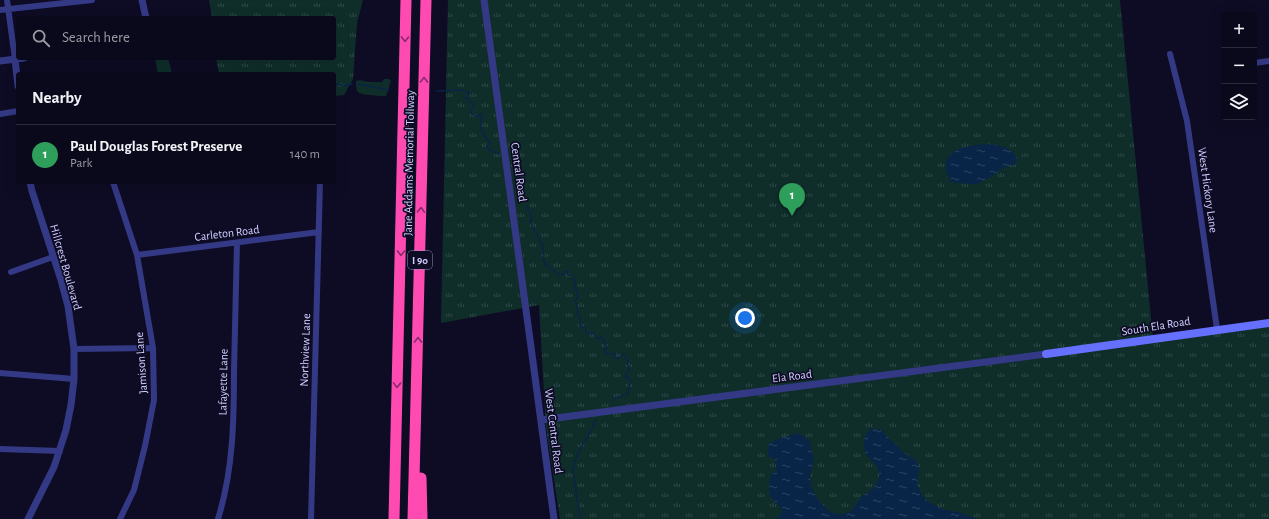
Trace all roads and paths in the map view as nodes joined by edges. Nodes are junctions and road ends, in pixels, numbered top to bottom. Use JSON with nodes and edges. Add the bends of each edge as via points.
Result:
{"nodes":[{"id":1,"x":7,"y":0,"type":"edge"},
{"id":2,"x":92,"y":0,"type":"edge"},
{"id":3,"x":142,"y":0,"type":"edge"},
{"id":4,"x":406,"y":0,"type":"edge"},
{"id":5,"x":426,"y":0,"type":"edge"},
{"id":6,"x":484,"y":0,"type":"edge"},
{"id":7,"x":9,"y":9,"type":"junction"},
{"id":8,"x":0,"y":10,"type":"edge"},
{"id":9,"x":146,"y":16,"type":"edge"},
{"id":10,"x":1170,"y":54,"type":"dead end"},
{"id":11,"x":14,"y":59,"type":"junction"},
{"id":12,"x":0,"y":61,"type":"edge"},
{"id":13,"x":1269,"y":61,"type":"edge"},
{"id":14,"x":1257,"y":63,"type":"edge"},
{"id":15,"x":16,"y":72,"type":"edge"},
{"id":16,"x":16,"y":112,"type":"edge"},
{"id":17,"x":0,"y":114,"type":"edge"},
{"id":18,"x":30,"y":184,"type":"edge"},
{"id":19,"x":114,"y":184,"type":"edge"},
{"id":20,"x":320,"y":184,"type":"edge"},
{"id":21,"x":319,"y":232,"type":"junction"},
{"id":22,"x":237,"y":243,"type":"junction"},
{"id":23,"x":137,"y":255,"type":"junction"},
{"id":24,"x":53,"y":257,"type":"junction"},
{"id":25,"x":11,"y":272,"type":"dead end"},
{"id":26,"x":1269,"y":323,"type":"edge"},
{"id":27,"x":1217,"y":329,"type":"junction"},
{"id":28,"x":532,"y":347,"type":"joint"},
{"id":29,"x":153,"y":348,"type":"junction"},
{"id":30,"x":74,"y":349,"type":"junction"},
{"id":31,"x":1046,"y":354,"type":"joint"},
{"id":32,"x":417,"y":356,"type":"junction"},
{"id":33,"x":0,"y":373,"type":"edge"},
{"id":34,"x":74,"y":379,"type":"junction"},
{"id":35,"x":541,"y":420,"type":"junction"},
{"id":36,"x":0,"y":449,"type":"edge"},
{"id":37,"x":60,"y":451,"type":"junction"},
{"id":38,"x":28,"y":519,"type":"edge"},
{"id":39,"x":120,"y":519,"type":"edge"},
{"id":40,"x":218,"y":519,"type":"edge"},
{"id":41,"x":311,"y":519,"type":"edge"},
{"id":42,"x":394,"y":519,"type":"edge"},
{"id":43,"x":413,"y":519,"type":"edge"},
{"id":44,"x":422,"y":519,"type":"edge"},
{"id":45,"x":554,"y":519,"type":"edge"}],
"edges":[{"from":1,"to":7,"type":"street"},
{"from":2,"to":7,"type":"street"},
{"from":3,"to":9,"type":"street"},
{"from":4,"to":42,"type":"highway","name":"Jane Addams Memorial Tollway","number":"I 90","one_way":true},
{"from":32,"to":5,"type":"highway","name":"Jane Addams Memorial Tollway","number":"I 90","one_way":true},
{"from":6,"to":28,"type":"street","name":"Central Road"},
{"from":7,"to":8,"type":"street"},
{"from":7,"to":11,"type":"street"},
{"from":10,"to":27,"type":"street","name":"West Hickory Lane","via":[[1187,121]]},
{"from":11,"to":12,"type":"street"},
{"from":11,"to":15,"type":"street"},
{"from":13,"to":14,"type":"street"},
{"from":16,"to":17,"type":"street"},
{"from":18,"to":24,"type":"street","name":"Hillcrest Boulevard"},
{"from":19,"to":23,"type":"street","name":"Jamison Lane"},
{"from":20,"to":21,"type":"street","name":"Northview Lane"},
{"from":21,"to":22,"type":"street","name":"Carleton Road"},
{"from":21,"to":41,"type":"street","name":"Northview Lane"},
{"from":22,"to":23,"type":"street","name":"Carleton Road"},
{"from":22,"to":40,"type":"street","name":"Lafayette Lane","via":[[234,423],[227,486]]},
{"from":23,"to":29,"type":"street","name":"Jamison Lane"},
{"from":24,"to":25,"type":"street"},
{"from":24,"to":30,"type":"street","name":"Hillcrest Boulevard","via":[[68,306]]},
{"from":26,"to":27,"type":"main road","name":"South Ela Road"},
{"from":27,"to":31,"type":"main road","name":"South Ela Road"},
{"from":28,"to":35,"type":"street","name":"West Central Road"},
{"from":29,"to":30,"type":"street"},
{"from":29,"to":39,"type":"street","name":"Jamison Lane","via":[[154,400],[147,438],[134,490]]},
{"from":30,"to":34,"type":"street","name":"Hillcrest Boulevard"},
{"from":31,"to":35,"type":"street","name":"Ela Road"},
{"from":32,"to":43,"type":"highway","name":"Jane Addams Memorial Tollway","number":"I 90"},
{"from":32,"to":44,"type":"highway"},
{"from":33,"to":34,"type":"street"},
{"from":34,"to":37,"type":"street","name":"Hillcrest Boulevard","via":[[70,411]]},
{"from":35,"to":45,"type":"street","name":"West Central Road"},
{"from":36,"to":37,"type":"street"},
{"from":37,"to":38,"type":"street","name":"Hillcrest Boulevard"}]}
